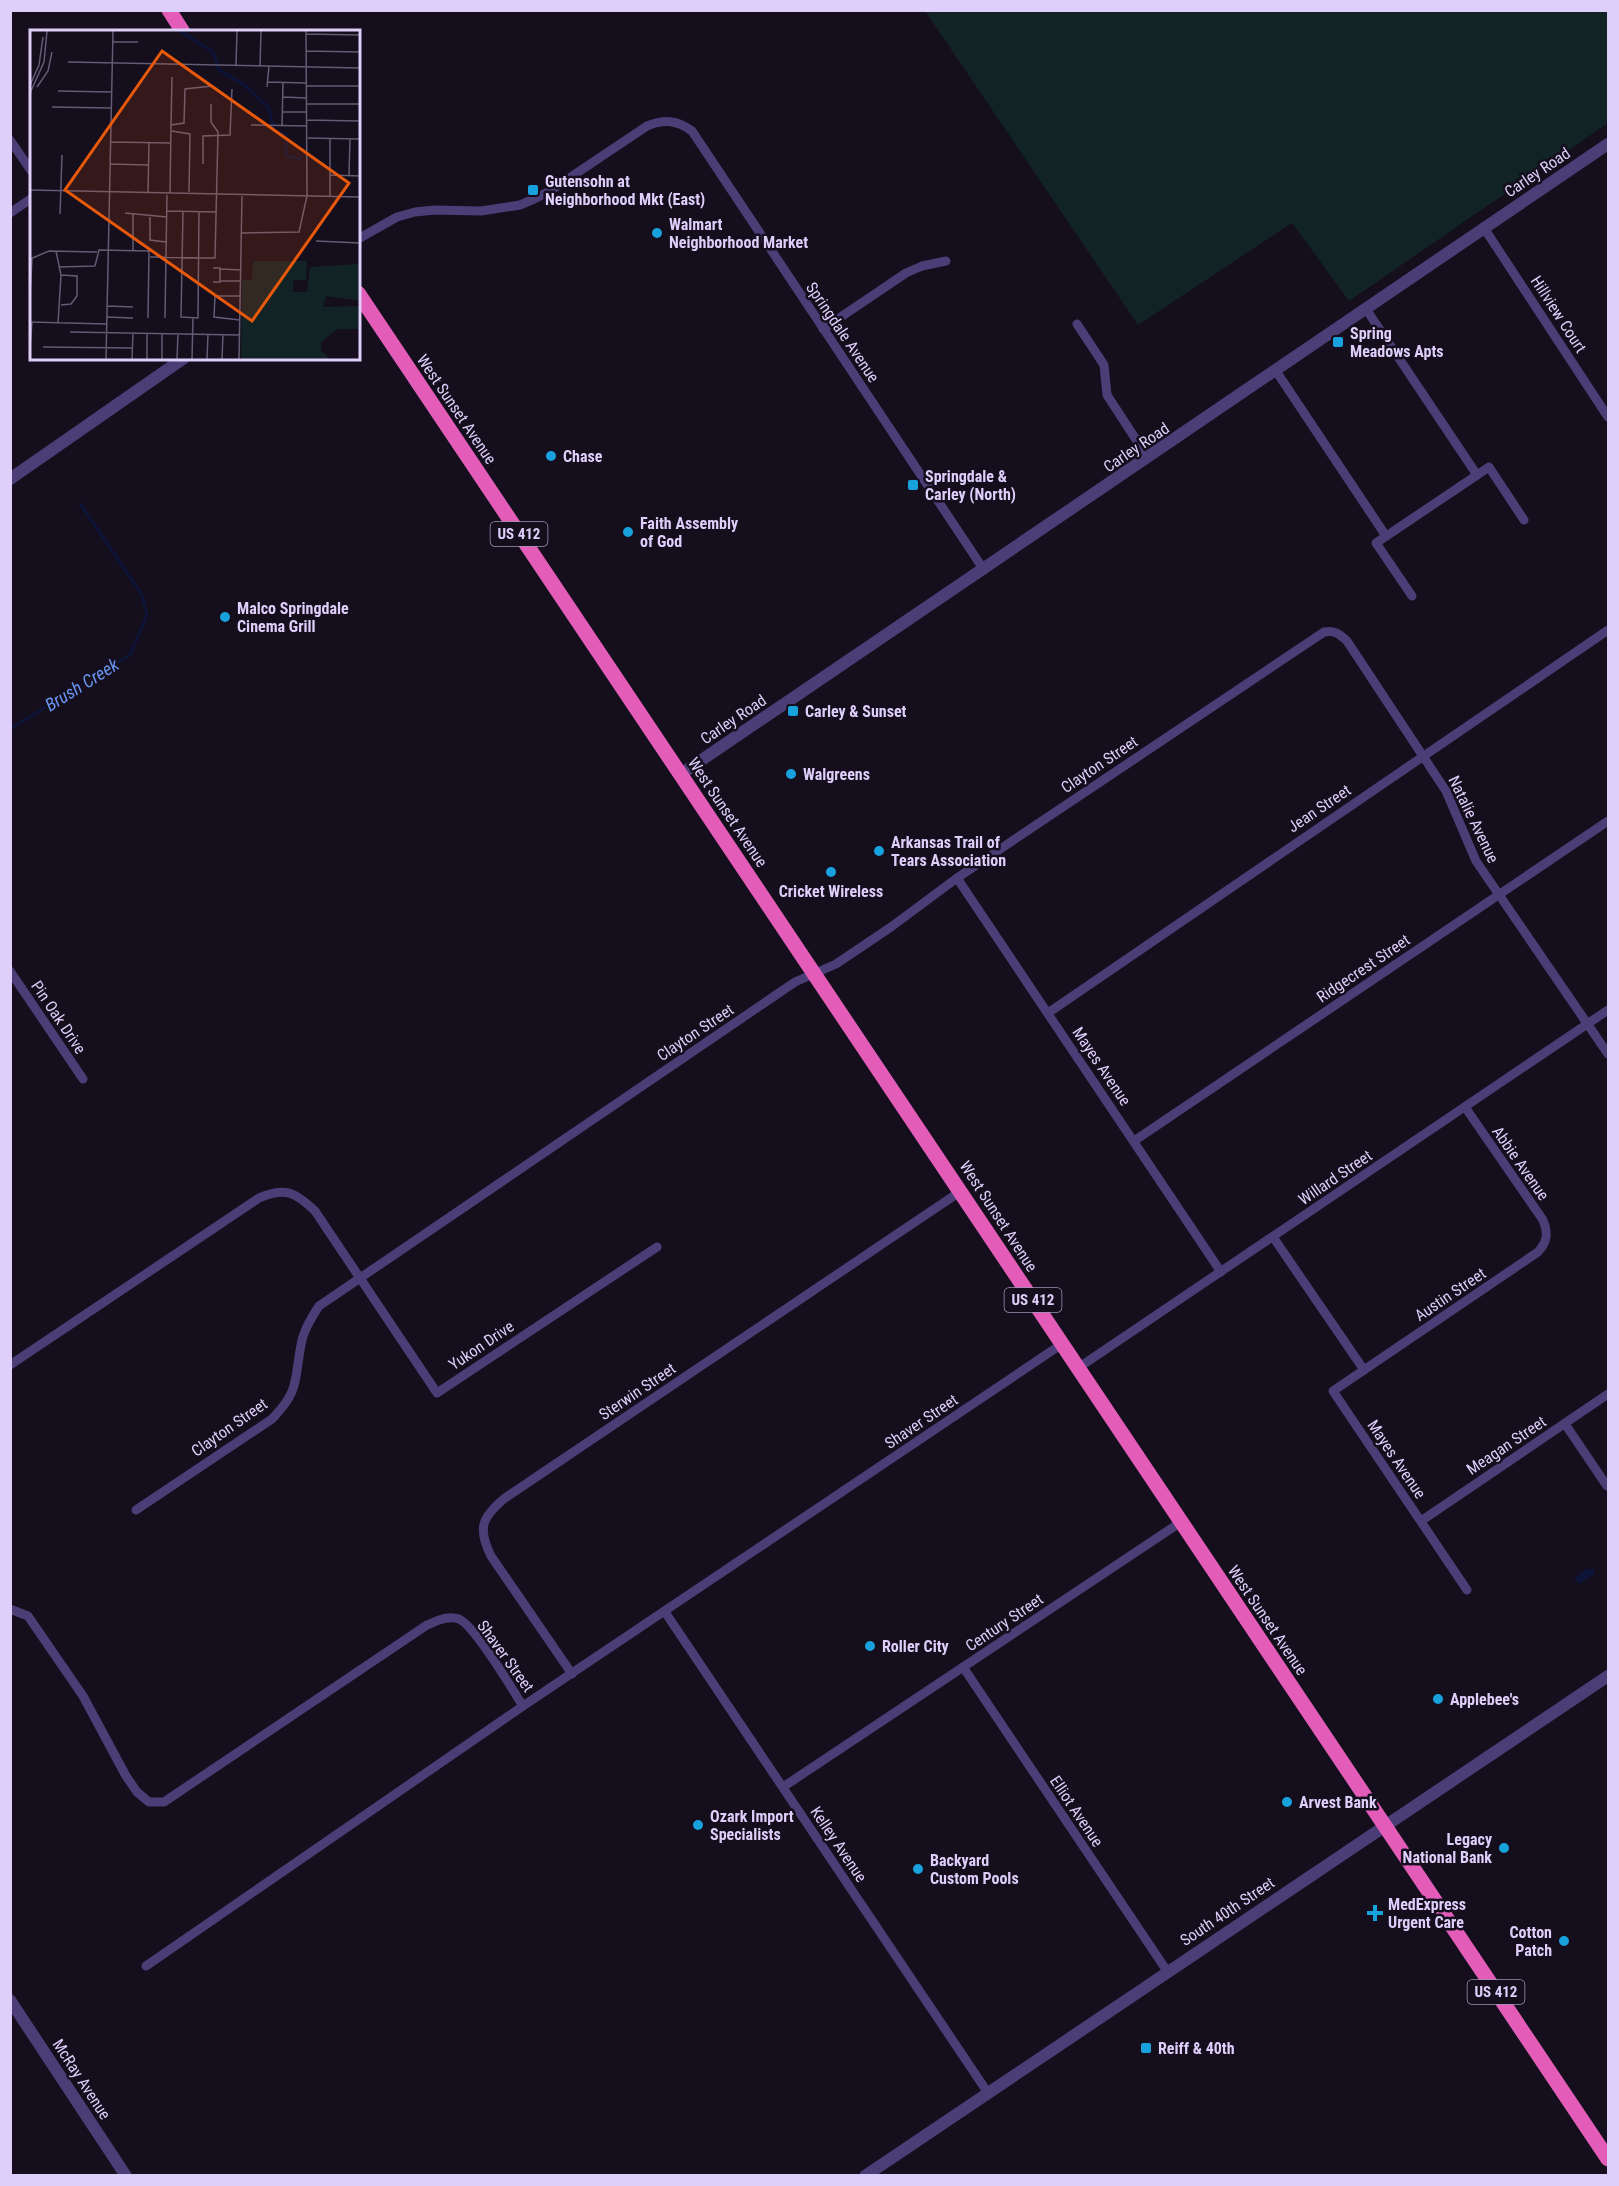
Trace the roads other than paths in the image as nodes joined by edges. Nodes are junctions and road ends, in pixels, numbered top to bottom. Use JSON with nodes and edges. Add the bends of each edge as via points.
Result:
{"nodes":[{"id":1,"x":169,"y":10,"type":"edge"},
{"id":2,"x":182,"y":30,"type":"edge"},
{"id":3,"x":10,"y":141,"type":"edge"},
{"id":4,"x":1608,"y":144,"type":"edge"},
{"id":5,"x":30,"y":169,"type":"edge"},
{"id":6,"x":30,"y":199,"type":"edge"},
{"id":7,"x":10,"y":213,"type":"edge"},
{"id":8,"x":1484,"y":228,"type":"junction"},
{"id":9,"x":360,"y":238,"type":"edge"},
{"id":10,"x":946,"y":261,"type":"dead end"},
{"id":11,"x":360,"y":296,"type":"edge"},
{"id":12,"x":1366,"y":309,"type":"junction"},
{"id":13,"x":1077,"y":324,"type":"dead end"},
{"id":14,"x":823,"y":329,"type":"junction"},
{"id":15,"x":181,"y":360,"type":"edge"},
{"id":16,"x":1276,"y":371,"type":"junction"},
{"id":17,"x":1608,"y":417,"type":"edge"},
{"id":18,"x":1148,"y":458,"type":"junction"},
{"id":19,"x":1478,"y":475,"type":"junction"},
{"id":20,"x":10,"y":479,"type":"edge"},
{"id":21,"x":1524,"y":520,"type":"dead end"},
{"id":22,"x":1386,"y":536,"type":"junction"},
{"id":23,"x":984,"y":570,"type":"junction"},
{"id":24,"x":1412,"y":596,"type":"dead end"},
{"id":25,"x":1608,"y":630,"type":"edge"},
{"id":26,"x":1332,"y":631,"type":"joint"},
{"id":27,"x":1423,"y":755,"type":"junction"},
{"id":28,"x":681,"y":774,"type":"junction"},
{"id":29,"x":1608,"y":821,"type":"edge"},
{"id":30,"x":957,"y":878,"type":"junction"},
{"id":31,"x":1499,"y":894,"type":"junction"},
{"id":32,"x":10,"y":971,"type":"edge"},
{"id":33,"x":814,"y":974,"type":"junction"},
{"id":34,"x":1608,"y":1010,"type":"edge"},
{"id":35,"x":1048,"y":1013,"type":"junction"},
{"id":36,"x":1588,"y":1023,"type":"junction"},
{"id":37,"x":1608,"y":1054,"type":"edge"},
{"id":38,"x":83,"y":1079,"type":"dead end"},
{"id":39,"x":1465,"y":1107,"type":"junction"},
{"id":40,"x":1134,"y":1141,"type":"junction"},
{"id":41,"x":961,"y":1191,"type":"junction"},
{"id":42,"x":1273,"y":1237,"type":"junction"},
{"id":43,"x":1547,"y":1238,"type":"joint"},
{"id":44,"x":657,"y":1246,"type":"dead end"},
{"id":45,"x":1221,"y":1272,"type":"junction"},
{"id":46,"x":360,"y":1277,"type":"junction"},
{"id":47,"x":1062,"y":1344,"type":"junction"},
{"id":48,"x":10,"y":1365,"type":"edge"},
{"id":49,"x":1078,"y":1368,"type":"junction"},
{"id":50,"x":1364,"y":1370,"type":"junction"},
{"id":51,"x":1608,"y":1394,"type":"edge"},
{"id":52,"x":1565,"y":1424,"type":"junction"},
{"id":53,"x":1607,"y":1486,"type":"dead end"},
{"id":54,"x":136,"y":1510,"type":"dead end"},
{"id":55,"x":1421,"y":1521,"type":"junction"},
{"id":56,"x":1181,"y":1522,"type":"junction"},
{"id":57,"x":1467,"y":1590,"type":"dead end"},
{"id":58,"x":10,"y":1609,"type":"edge"},
{"id":59,"x":665,"y":1612,"type":"junction"},
{"id":60,"x":963,"y":1667,"type":"junction"},
{"id":61,"x":572,"y":1674,"type":"junction"},
{"id":62,"x":1608,"y":1676,"type":"edge"},
{"id":63,"x":523,"y":1706,"type":"junction"},
{"id":64,"x":783,"y":1787,"type":"junction"},
{"id":65,"x":1384,"y":1825,"type":"junction"},
{"id":66,"x":146,"y":1966,"type":"dead end"},
{"id":67,"x":1167,"y":1971,"type":"junction"},
{"id":68,"x":10,"y":2000,"type":"edge"},
{"id":69,"x":988,"y":2092,"type":"junction"},
{"id":70,"x":1608,"y":2159,"type":"edge"},
{"id":71,"x":126,"y":2175,"type":"edge"},
{"id":72,"x":865,"y":2175,"type":"edge"}],
"edges":[{"from":1,"to":2,"type":"highway"},
{"from":3,"to":5,"type":"street"},
{"from":4,"to":8,"type":"street","name":"Carley Road"},
{"from":6,"to":7,"type":"street"},
{"from":8,"to":12,"type":"street","name":"Carley Road"},
{"from":8,"to":17,"type":"street","name":"Hillview Court"},
{"from":9,"to":14,"type":"street","name":"Springdale Avenue","via":[[397,217],[415,212],[481,211],[520,205],[550,191],[647,126],[659,121],[682,123],[692,131]]},
{"from":10,"to":14,"type":"street","via":[[906,273]]},
{"from":11,"to":28,"type":"highway","name":"West Sunset Avenue","number":"US 412"},
{"from":12,"to":16,"type":"street","name":"Carley Road"},
{"from":12,"to":19,"type":"street"},
{"from":13,"to":18,"type":"street","via":[[1104,364],[1107,395]]},
{"from":14,"to":23,"type":"street","name":"Springdale Avenue"},
{"from":15,"to":20,"type":"street"},
{"from":16,"to":18,"type":"street","name":"Carley Road"},
{"from":16,"to":22,"type":"street"},
{"from":18,"to":23,"type":"street","name":"Carley Road"},
{"from":19,"to":21,"type":"street","via":[[1488,467]]},
{"from":19,"to":22,"type":"street"},
{"from":22,"to":24,"type":"street","via":[[1376,543]]},
{"from":23,"to":28,"type":"street","name":"Carley Road"},
{"from":25,"to":27,"type":"street","name":"Jean Street"},
{"from":26,"to":27,"type":"street","name":"Natalie Avenue","via":[[1347,641]]},
{"from":26,"to":30,"type":"street","name":"Clayton Street","via":[[1317,636]]},
{"from":27,"to":31,"type":"street","name":"Natalie Avenue","via":[[1455,808],[1476,861]]},
{"from":27,"to":35,"type":"street","name":"Jean Street"},
{"from":28,"to":33,"type":"highway","name":"West Sunset Avenue","number":"US 412"},
{"from":29,"to":31,"type":"street","name":"Ridgecrest Street"},
{"from":30,"to":33,"type":"street","name":"Clayton Street","via":[[836,964]]},
{"from":30,"to":35,"type":"street","name":"Mayes Avenue"},
{"from":31,"to":36,"type":"street","name":"Natalie Avenue"},
{"from":31,"to":40,"type":"street","name":"Ridgecrest Street"},
{"from":32,"to":38,"type":"street","name":"Pin Oak Drive"},
{"from":33,"to":41,"type":"highway","name":"West Sunset Avenue","number":"US 412"},
{"from":33,"to":46,"type":"street","name":"Clayton Street","via":[[795,982]]},
{"from":34,"to":36,"type":"street","name":"Willard Street"},
{"from":35,"to":40,"type":"street","name":"Mayes Avenue"},
{"from":36,"to":37,"type":"street","name":"Natalie Avenue"},
{"from":36,"to":39,"type":"street","name":"Willard Street"},
{"from":39,"to":42,"type":"street","name":"Willard Street"},
{"from":39,"to":43,"type":"street","name":"Abbie Avenue","via":[[1543,1220]]},
{"from":40,"to":45,"type":"street","name":"Mayes Avenue"},
{"from":41,"to":47,"type":"highway","name":"West Sunset Avenue","number":"US 412"},
{"from":41,"to":61,"type":"street","name":"Sterwin Street","via":[[490,1511],[483,1525],[483,1540],[491,1556]]},
{"from":42,"to":45,"type":"street","name":"Willard Street"},
{"from":42,"to":50,"type":"street"},
{"from":43,"to":50,"type":"street","name":"Austin Street","via":[[1538,1252]]},
{"from":44,"to":46,"type":"street","name":"Yukon Drive","via":[[437,1393]]},
{"from":45,"to":49,"type":"street","name":"Willard Street"},
{"from":46,"to":48,"type":"street","via":[[301,1197],[274,1192]]},
{"from":46,"to":54,"type":"street","name":"Clayton Street","via":[[319,1306],[301,1344],[292,1393],[272,1419]]},
{"from":47,"to":49,"type":"highway","name":"West Sunset Avenue","number":"US 412"},
{"from":47,"to":59,"type":"street","name":"Shaver Street"},
{"from":49,"to":56,"type":"highway","name":"West Sunset Avenue","number":"US 412"},
{"from":50,"to":55,"type":"street","name":"Mayes Avenue","via":[[1333,1391]]},
{"from":51,"to":52,"type":"street","name":"Meagan Street"},
{"from":52,"to":53,"type":"street"},
{"from":52,"to":55,"type":"street","name":"Meagan Street"},
{"from":55,"to":57,"type":"street","name":"Mayes Avenue"},
{"from":56,"to":60,"type":"street","name":"Century Street"},
{"from":56,"to":65,"type":"highway","name":"West Sunset Avenue","number":"US 412"},
{"from":58,"to":63,"type":"street","name":"Shaver Street","via":[[28,1616],[83,1696],[126,1776],[149,1802],[164,1802],[427,1625],[444,1618],[459,1619],[472,1630]]},
{"from":59,"to":61,"type":"street","name":"Shaver Street"},
{"from":59,"to":64,"type":"street","name":"Kelley Avenue"},
{"from":60,"to":64,"type":"street","name":"Century Street"},
{"from":60,"to":67,"type":"street","name":"Elliot Avenue"},
{"from":61,"to":63,"type":"street","name":"Shaver Street"},
{"from":62,"to":65,"type":"street","name":"South 40th Street"},
{"from":63,"to":66,"type":"street"},
{"from":64,"to":69,"type":"street","name":"Kelley Avenue"},
{"from":65,"to":67,"type":"street","name":"South 40th Street"},
{"from":65,"to":70,"type":"highway","name":"West Sunset Avenue","number":"US 412"},
{"from":67,"to":69,"type":"street","name":"South 40th Street"},
{"from":68,"to":71,"type":"street","name":"McRay Avenue"},
{"from":69,"to":72,"type":"street","name":"South 40th Street"}]}
